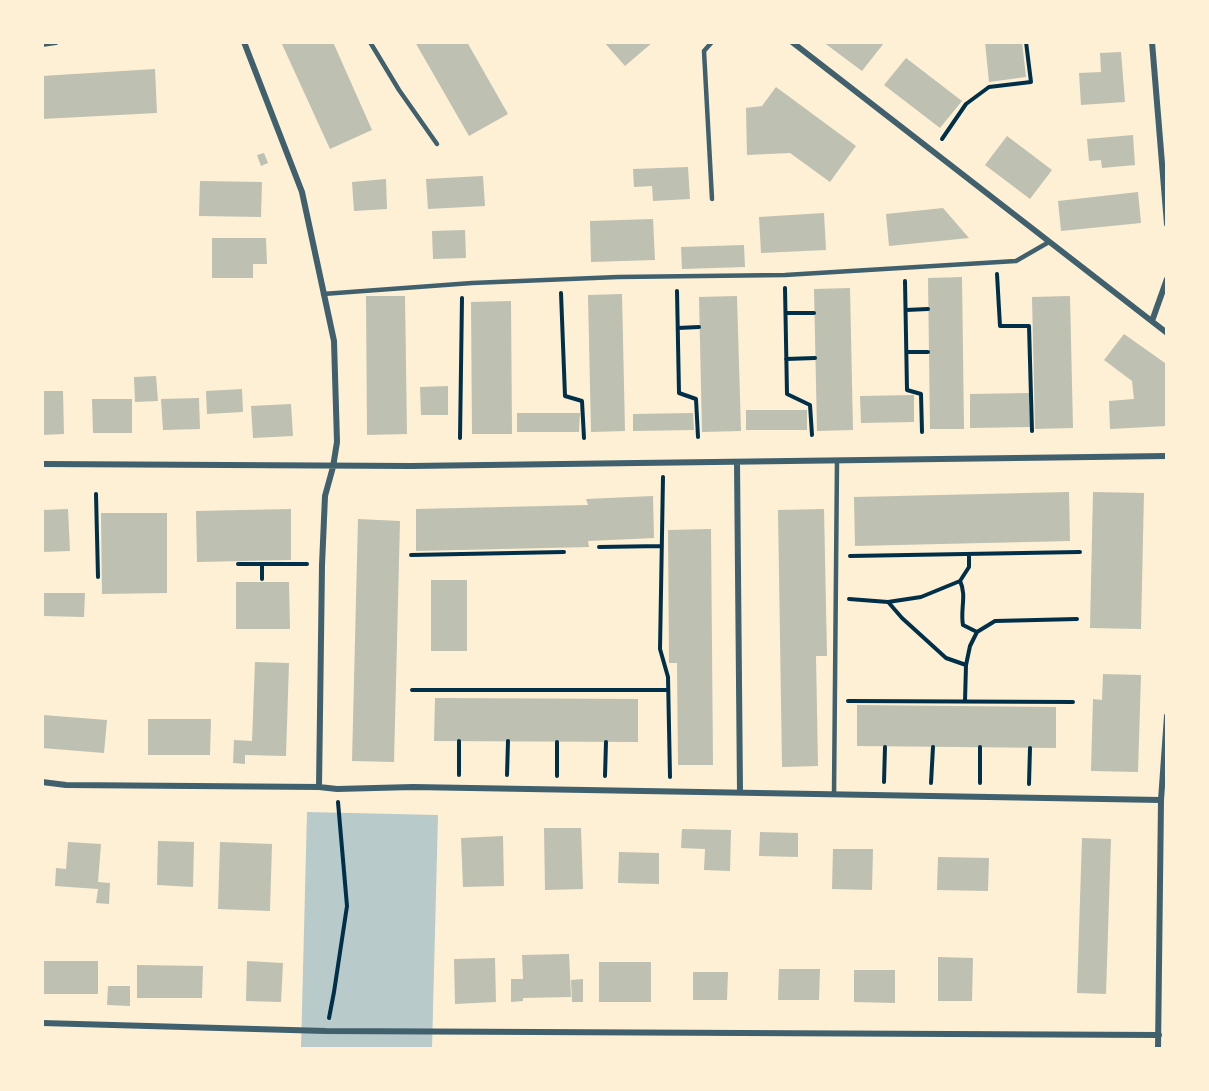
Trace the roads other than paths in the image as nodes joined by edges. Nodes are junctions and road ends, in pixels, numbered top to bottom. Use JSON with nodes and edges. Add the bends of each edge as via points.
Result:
{"nodes":[{"id":1,"x":56,"y":42,"type":"edge"},
{"id":2,"x":244,"y":42,"type":"edge"},
{"id":3,"x":370,"y":42,"type":"edge"},
{"id":4,"x":712,"y":42,"type":"edge"},
{"id":5,"x":792,"y":42,"type":"edge"},
{"id":6,"x":1152,"y":42,"type":"edge"},
{"id":7,"x":42,"y":44,"type":"edge"},
{"id":8,"x":437,"y":144,"type":"dead end"},
{"id":9,"x":712,"y":199,"type":"dead end"},
{"id":10,"x":1167,"y":224,"type":"edge"},
{"id":11,"x":1049,"y":242,"type":"junction"},
{"id":12,"x":1167,"y":279,"type":"edge"},
{"id":13,"x":323,"y":294,"type":"junction"},
{"id":14,"x":1152,"y":321,"type":"junction"},
{"id":15,"x":1167,"y":333,"type":"edge"},
{"id":16,"x":1167,"y":456,"type":"edge"},
{"id":17,"x":837,"y":461,"type":"junction"},
{"id":18,"x":737,"y":462,"type":"junction"},
{"id":19,"x":42,"y":464,"type":"edge"},
{"id":20,"x":333,"y":467,"type":"junction"},
{"id":21,"x":1167,"y":716,"type":"edge"},
{"id":22,"x":1166,"y":758,"type":"edge"},
{"id":23,"x":42,"y":782,"type":"edge"},
{"id":24,"x":319,"y":787,"type":"junction"},
{"id":25,"x":740,"y":792,"type":"junction"},
{"id":26,"x":834,"y":794,"type":"junction"},
{"id":27,"x":1161,"y":800,"type":"junction"},
{"id":28,"x":42,"y":1023,"type":"edge"},
{"id":29,"x":1159,"y":1035,"type":"junction"},
{"id":30,"x":1158,"y":1049,"type":"edge"}],
"edges":[{"from":1,"to":7,"type":"street"},
{"from":2,"to":13,"type":"street","via":[[302,192]]},
{"from":3,"to":8,"type":"lane"},
{"from":4,"to":9,"type":"lane","via":[[704,51]]},
{"from":5,"to":11,"type":"street"},
{"from":6,"to":10,"type":"street"},
{"from":11,"to":13,"type":"lane","via":[[1016,261],[785,275],[561,279]]},
{"from":11,"to":14,"type":"street"},
{"from":12,"to":14,"type":"street"},
{"from":13,"to":20,"type":"street","via":[[334,341],[337,442]]},
{"from":14,"to":15,"type":"street"},
{"from":16,"to":17,"type":"street"},
{"from":17,"to":18,"type":"street"},
{"from":17,"to":26,"type":"lane"},
{"from":18,"to":20,"type":"street"},
{"from":18,"to":25,"type":"street"},
{"from":19,"to":20,"type":"street"},
{"from":20,"to":24,"type":"street","via":[[325,496]]},
{"from":21,"to":22,"type":"street"},
{"from":22,"to":27,"type":"street"},
{"from":23,"to":24,"type":"street"},
{"from":24,"to":25,"type":"street"},
{"from":25,"to":26,"type":"street"},
{"from":26,"to":27,"type":"street"},
{"from":27,"to":29,"type":"street"},
{"from":28,"to":29,"type":"street","via":[[338,1031]]},
{"from":29,"to":30,"type":"street"}]}
